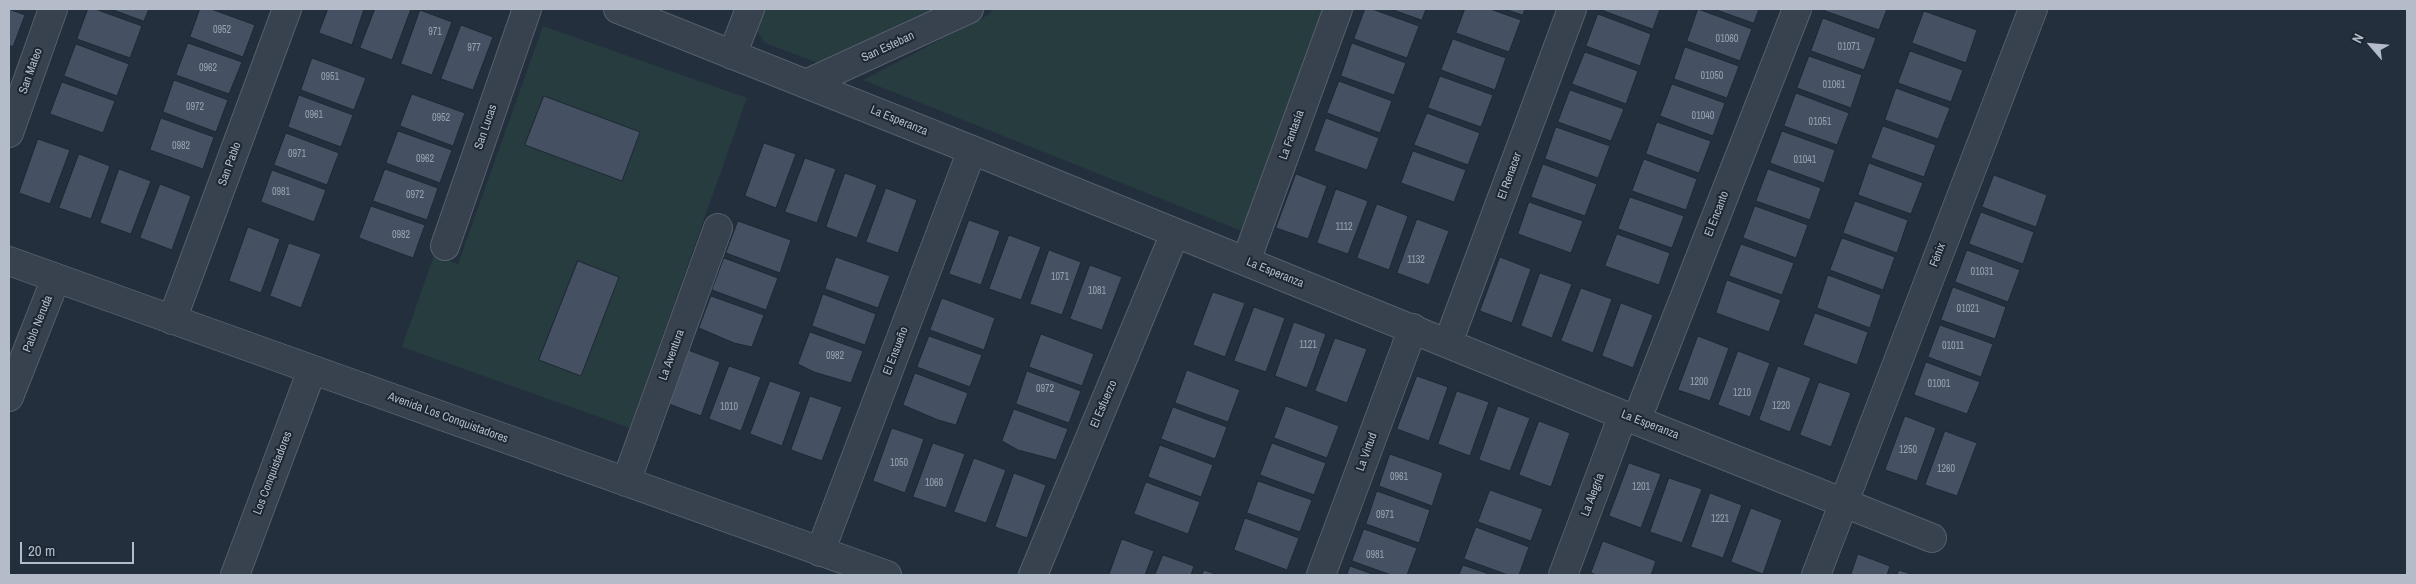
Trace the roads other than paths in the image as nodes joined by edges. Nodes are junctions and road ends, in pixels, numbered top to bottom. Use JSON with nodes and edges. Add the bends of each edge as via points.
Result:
{"nodes":[{"id":1,"x":53,"y":9,"type":"edge"},
{"id":2,"x":287,"y":9,"type":"edge"},
{"id":3,"x":528,"y":9,"type":"edge"},
{"id":4,"x":618,"y":9,"type":"edge"},
{"id":5,"x":750,"y":9,"type":"edge"},
{"id":6,"x":969,"y":9,"type":"edge"},
{"id":7,"x":1338,"y":9,"type":"edge"},
{"id":8,"x":1572,"y":9,"type":"edge"},
{"id":9,"x":1796,"y":9,"type":"edge"},
{"id":10,"x":2033,"y":9,"type":"edge"},
{"id":11,"x":732,"y":55,"type":"junction"},
{"id":12,"x":806,"y":84,"type":"junction"},
{"id":13,"x":9,"y":133,"type":"edge"},
{"id":14,"x":972,"y":150,"type":"junction"},
{"id":15,"x":718,"y":228,"type":"dead end"},
{"id":16,"x":1175,"y":233,"type":"junction"},
{"id":17,"x":445,"y":246,"type":"dead end"},
{"id":18,"x":9,"y":261,"type":"edge"},
{"id":19,"x":1246,"y":261,"type":"junction"},
{"id":20,"x":56,"y":278,"type":"junction"},
{"id":21,"x":172,"y":320,"type":"junction"},
{"id":22,"x":1412,"y":328,"type":"junction"},
{"id":23,"x":1448,"y":343,"type":"junction"},
{"id":24,"x":312,"y":370,"type":"junction"},
{"id":25,"x":9,"y":397,"type":"edge"},
{"id":26,"x":1630,"y":417,"type":"junction"},
{"id":27,"x":626,"y":482,"type":"junction"},
{"id":28,"x":1843,"y":502,"type":"junction"},
{"id":29,"x":1932,"y":538,"type":"dead end"},
{"id":30,"x":820,"y":552,"type":"junction"},
{"id":31,"x":235,"y":575,"type":"edge"},
{"id":32,"x":887,"y":575,"type":"edge"},
{"id":33,"x":1033,"y":575,"type":"edge"},
{"id":34,"x":1321,"y":575,"type":"edge"},
{"id":35,"x":1563,"y":575,"type":"edge"},
{"id":36,"x":1816,"y":575,"type":"edge"}],
"edges":[{"from":1,"to":13,"type":"street","name":"San Mateo"},
{"from":2,"to":21,"type":"street","name":"San Pablo"},
{"from":3,"to":17,"type":"street","name":"San Lucas"},
{"from":4,"to":11,"type":"street","name":"La Esperanza"},
{"from":5,"to":11,"type":"street"},
{"from":6,"to":12,"type":"street","name":"San Esteban"},
{"from":7,"to":19,"type":"street","name":"La Fantasía"},
{"from":8,"to":23,"type":"street","name":"El Renacer"},
{"from":9,"to":26,"type":"street","name":"El Encanto"},
{"from":10,"to":28,"type":"street","name":"Fénix"},
{"from":11,"to":12,"type":"street","name":"La Esperanza"},
{"from":12,"to":14,"type":"street","name":"La Esperanza"},
{"from":14,"to":16,"type":"street","name":"La Esperanza"},
{"from":14,"to":30,"type":"street","name":"El Ensueño"},
{"from":15,"to":27,"type":"street","name":"La Aventura"},
{"from":16,"to":19,"type":"street","name":"La Esperanza"},
{"from":16,"to":33,"type":"street","name":"El Esfuerzo"},
{"from":18,"to":20,"type":"street","name":"Avenida Los Conquistadores"},
{"from":19,"to":22,"type":"street","name":"La Esperanza"},
{"from":20,"to":21,"type":"street","name":"Avenida Los Conquistadores"},
{"from":20,"to":25,"type":"street","name":"Pablo Neruda"},
{"from":21,"to":24,"type":"street","name":"Avenida Los Conquistadores"},
{"from":22,"to":23,"type":"street","name":"La Esperanza"},
{"from":22,"to":34,"type":"street","name":"La Virtud"},
{"from":23,"to":26,"type":"street","name":"La Esperanza"},
{"from":24,"to":27,"type":"street","name":"Avenida Los Conquistadores"},
{"from":24,"to":31,"type":"street","name":"Los Conquistadores"},
{"from":26,"to":28,"type":"street","name":"La Esperanza"},
{"from":26,"to":35,"type":"street","name":"La Alegría"},
{"from":27,"to":30,"type":"street","name":"Avenida Los Conquistadores"},
{"from":28,"to":29,"type":"street","name":"La Esperanza"},
{"from":28,"to":36,"type":"street","name":"Fénix"},
{"from":30,"to":32,"type":"street","name":"Avenida Los Conquistadores"}]}
